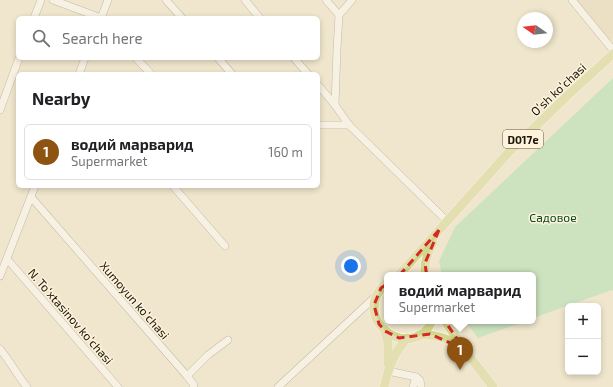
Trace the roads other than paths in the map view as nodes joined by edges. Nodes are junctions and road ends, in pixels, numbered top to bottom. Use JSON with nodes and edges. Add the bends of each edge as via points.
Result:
{"nodes":[{"id":1,"x":41,"y":0,"type":"edge"},
{"id":2,"x":53,"y":0,"type":"edge"},
{"id":3,"x":108,"y":0,"type":"edge"},
{"id":4,"x":166,"y":0,"type":"edge"},
{"id":5,"x":245,"y":0,"type":"edge"},
{"id":6,"x":326,"y":0,"type":"edge"},
{"id":7,"x":352,"y":0,"type":"edge"},
{"id":8,"x":572,"y":0,"type":"edge"},
{"id":9,"x":340,"y":15,"type":"junction"},
{"id":10,"x":35,"y":16,"type":"edge"},
{"id":11,"x":96,"y":16,"type":"edge"},
{"id":12,"x":102,"y":16,"type":"edge"},
{"id":13,"x":180,"y":16,"type":"edge"},
{"id":14,"x":258,"y":16,"type":"edge"},
{"id":15,"x":613,"y":50,"type":"edge"},
{"id":16,"x":613,"y":54,"type":"edge"},
{"id":17,"x":18,"y":60,"type":"edge"},
{"id":18,"x":84,"y":60,"type":"edge"},
{"id":19,"x":138,"y":60,"type":"edge"},
{"id":20,"x":220,"y":60,"type":"edge"},
{"id":21,"x":296,"y":60,"type":"edge"},
{"id":22,"x":80,"y":72,"type":"edge"},
{"id":23,"x":149,"y":72,"type":"edge"},
{"id":24,"x":230,"y":72,"type":"edge"},
{"id":25,"x":306,"y":72,"type":"edge"},
{"id":26,"x":320,"y":88,"type":"edge"},
{"id":27,"x":335,"y":105,"type":"junction"},
{"id":28,"x":0,"y":110,"type":"edge"},
{"id":29,"x":320,"y":125,"type":"edge"},
{"id":30,"x":349,"y":125,"type":"junction"},
{"id":31,"x":34,"y":188,"type":"edge"},
{"id":32,"x":175,"y":188,"type":"edge"},
{"id":33,"x":31,"y":197,"type":"junction"},
{"id":34,"x":447,"y":221,"type":"junction"},
{"id":35,"x":439,"y":230,"type":"junction"},
{"id":36,"x":225,"y":246,"type":"dead end"},
{"id":37,"x":7,"y":259,"type":"junction"},
{"id":38,"x":402,"y":272,"type":"edge"},
{"id":39,"x":425,"y":272,"type":"edge"},
{"id":40,"x":0,"y":276,"type":"edge"},
{"id":41,"x":384,"y":285,"type":"edge"},
{"id":42,"x":376,"y":296,"type":"junction"},
{"id":43,"x":430,"y":324,"type":"edge"},
{"id":44,"x":447,"y":324,"type":"edge"},
{"id":45,"x":385,"y":331,"type":"junction"},
{"id":46,"x":419,"y":335,"type":"junction"},
{"id":47,"x":407,"y":338,"type":"junction"},
{"id":48,"x":228,"y":340,"type":"dead end"},
{"id":49,"x":0,"y":349,"type":"edge"},
{"id":50,"x":464,"y":349,"type":"junction"},
{"id":51,"x":388,"y":370,"type":"junction"},
{"id":52,"x":187,"y":376,"type":"junction"},
{"id":53,"x":416,"y":377,"type":"junction"},
{"id":54,"x":27,"y":387,"type":"edge"},
{"id":55,"x":118,"y":387,"type":"edge"},
{"id":56,"x":193,"y":387,"type":"edge"},
{"id":57,"x":278,"y":387,"type":"edge"},
{"id":58,"x":384,"y":387,"type":"edge"},
{"id":59,"x":414,"y":387,"type":"edge"},
{"id":60,"x":421,"y":387,"type":"edge"},
{"id":61,"x":493,"y":387,"type":"edge"}],
"edges":[{"from":1,"to":10,"type":"street"},
{"from":2,"to":11,"type":"street"},
{"from":3,"to":12,"type":"street"},
{"from":4,"to":13,"type":"street"},
{"from":5,"to":14,"type":"street"},
{"from":6,"to":9,"type":"street"},
{"from":7,"to":9,"type":"street"},
{"from":8,"to":15,"type":"street"},
{"from":9,"to":27,"type":"street","via":[[336,49]]},
{"from":16,"to":34,"type":"main road","name":"Oʻsh koʻchasi","number":"D017e","via":[[508,153]]},
{"from":17,"to":28,"type":"street"},
{"from":18,"to":22,"type":"street"},
{"from":19,"to":23,"type":"street"},
{"from":20,"to":24,"type":"street"},
{"from":21,"to":25,"type":"street"},
{"from":26,"to":27,"type":"street"},
{"from":27,"to":30,"type":"street"},
{"from":29,"to":30,"type":"street"},
{"from":30,"to":34,"type":"street"},
{"from":31,"to":33,"type":"street"},
{"from":32,"to":36,"type":"street"},
{"from":33,"to":37,"type":"street"},
{"from":33,"to":52,"type":"street","name":"Xumoyun koʻchasi"},
{"from":34,"to":35,"type":"main road","name":"Oʻsh koʻchasi","number":"D017e"},
{"from":35,"to":38,"type":"main road","number":"D017e"},
{"from":35,"to":39,"type":"main road","number":"D017e","via":[[428,250]]},
{"from":37,"to":40,"type":"street"},
{"from":37,"to":55,"type":"street","name":"N. Toʻxtasinov koʻchasi"},
{"from":41,"to":42,"type":"main road"},
{"from":42,"to":45,"type":"main road","via":[[375,315]]},
{"from":42,"to":57,"type":"street"},
{"from":43,"to":46,"type":"main road"},
{"from":44,"to":50,"type":"main road"},
{"from":45,"to":47,"type":"main road","via":[[399,338]]},
{"from":45,"to":51,"type":"main road","via":[[389,352]]},
{"from":46,"to":47,"type":"main road"},
{"from":46,"to":50,"type":"main road","via":[[440,336]]},
{"from":47,"to":51,"type":"main road"},
{"from":48,"to":52,"type":"street"},
{"from":49,"to":54,"type":"street"},
{"from":50,"to":61,"type":"main road"},
{"from":51,"to":53,"type":"street"},
{"from":51,"to":58,"type":"main road"},
{"from":52,"to":56,"type":"street"},
{"from":53,"to":59,"type":"street"},
{"from":53,"to":60,"type":"street","via":[[420,380]]}]}
